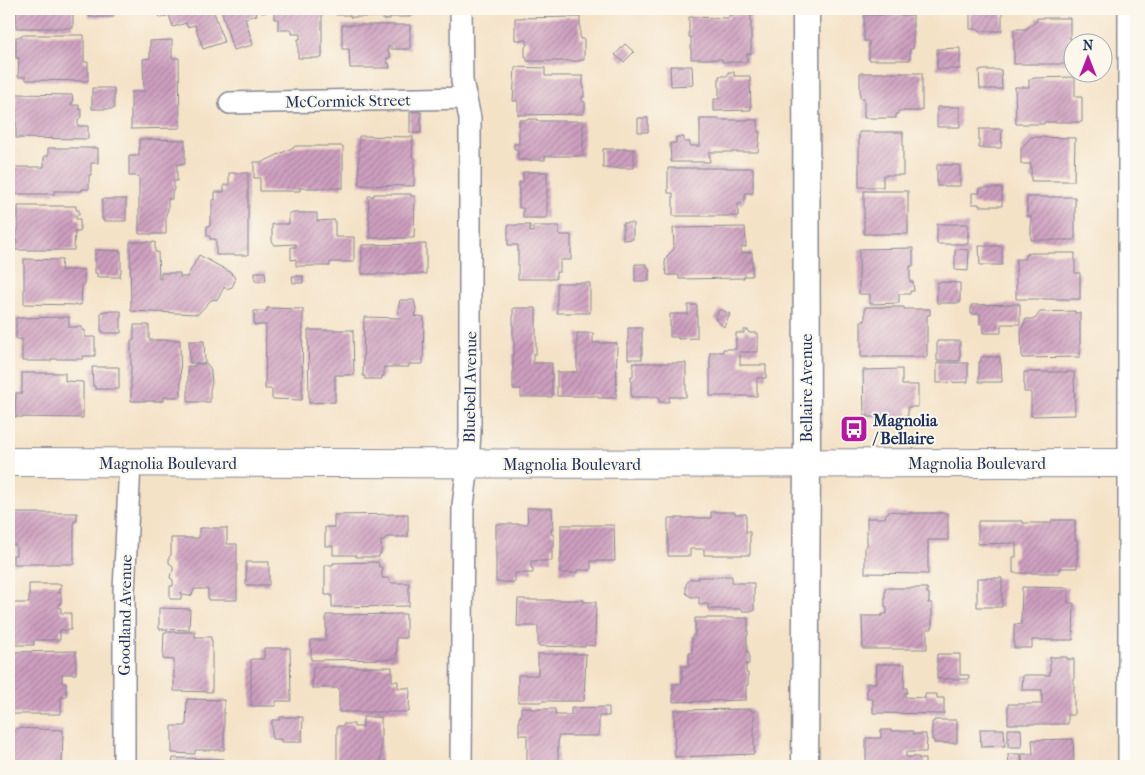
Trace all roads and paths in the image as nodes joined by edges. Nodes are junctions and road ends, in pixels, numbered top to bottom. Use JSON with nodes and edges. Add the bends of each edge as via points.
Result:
{"nodes":[{"id":1,"x":461,"y":9,"type":"edge"},
{"id":2,"x":806,"y":9,"type":"edge"},
{"id":3,"x":1129,"y":9,"type":"edge"},
{"id":4,"x":466,"y":98,"type":"junction"},
{"id":5,"x":230,"y":103,"type":"dead end"},
{"id":6,"x":9,"y":462,"type":"edge"},
{"id":7,"x":130,"y":463,"type":"junction"},
{"id":8,"x":807,"y":463,"type":"junction"},
{"id":9,"x":1133,"y":463,"type":"edge"},
{"id":10,"x":468,"y":464,"type":"junction"},
{"id":11,"x":124,"y":766,"type":"edge"},
{"id":12,"x":461,"y":766,"type":"edge"},
{"id":13,"x":806,"y":766,"type":"edge"},
{"id":14,"x":1129,"y":766,"type":"edge"}],
"edges":[{"from":1,"to":4,"type":"street","name":"Bluebell Avenue","via":[[462,80]]},
{"from":2,"to":8,"type":"street","name":"Bellaire Avenue"},
{"from":3,"to":9,"type":"street"},
{"from":4,"to":5,"type":"street","name":"McCormick Street"},
{"from":4,"to":10,"type":"street","name":"Bluebell Avenue","via":[[470,118]]},
{"from":6,"to":7,"type":"main road","name":"Magnolia Boulevard"},
{"from":7,"to":10,"type":"main road","name":"Magnolia Boulevard"},
{"from":7,"to":11,"type":"street","name":"Goodland Avenue","via":[[124,590]]},
{"from":8,"to":9,"type":"main road","name":"Magnolia Boulevard"},
{"from":8,"to":10,"type":"main road","name":"Magnolia Boulevard"},
{"from":8,"to":13,"type":"street","name":"Bellaire Avenue"},
{"from":9,"to":14,"type":"street"},
{"from":10,"to":12,"type":"street","name":"Bluebell Avenue","via":[[463,506]]}]}
